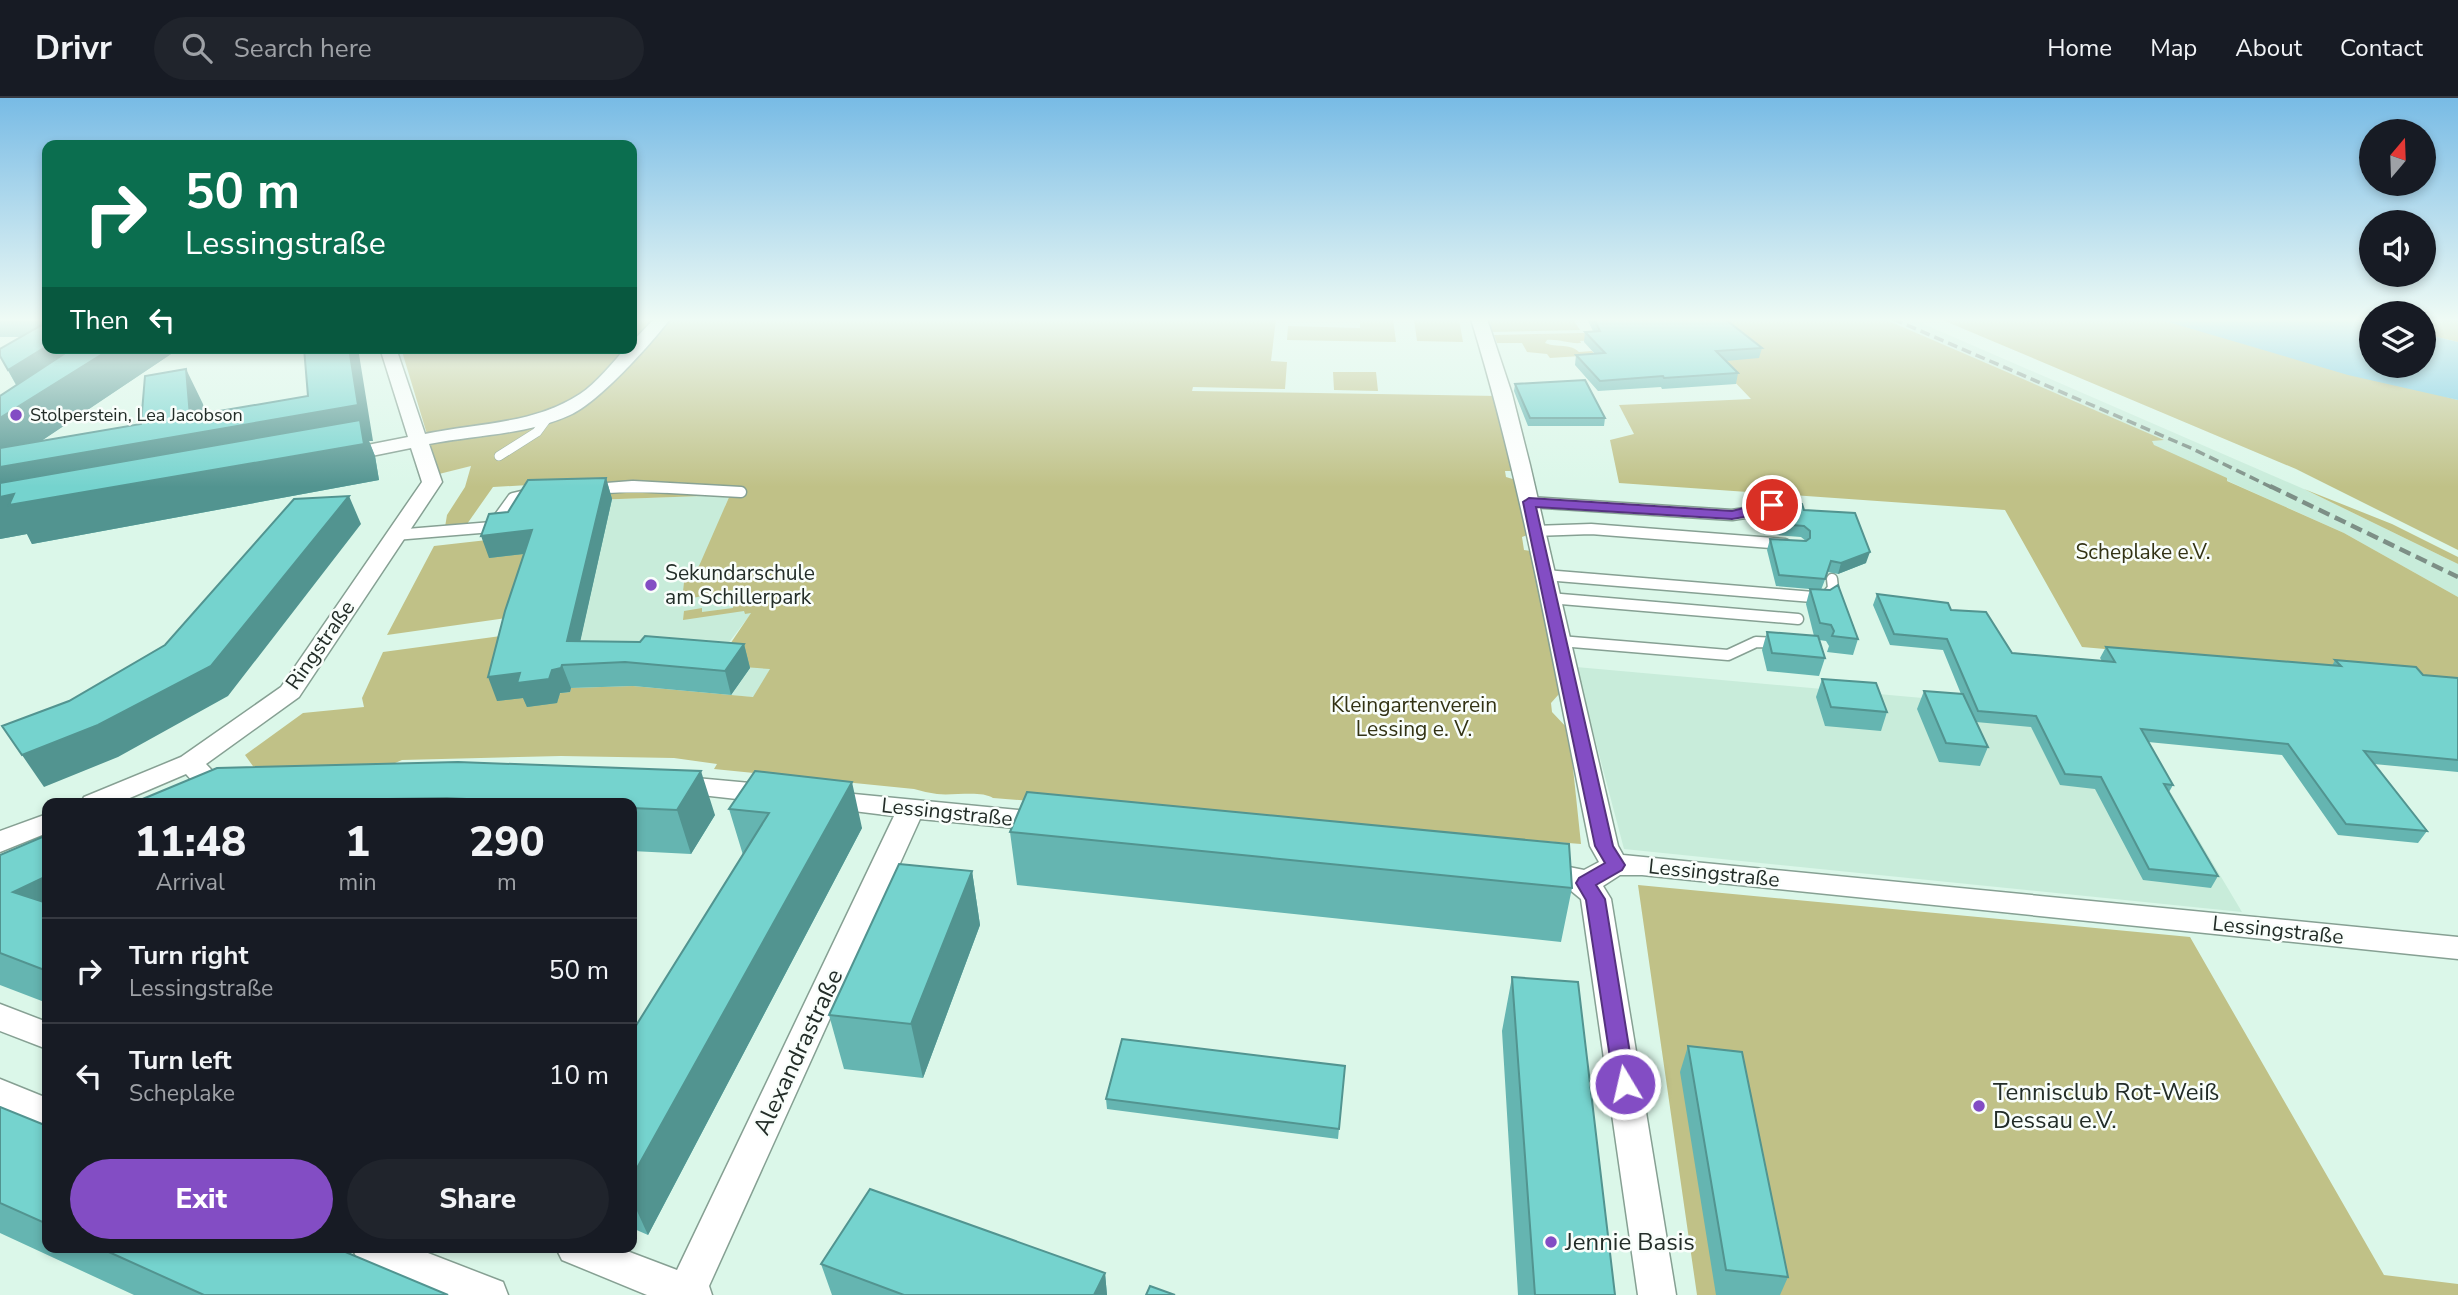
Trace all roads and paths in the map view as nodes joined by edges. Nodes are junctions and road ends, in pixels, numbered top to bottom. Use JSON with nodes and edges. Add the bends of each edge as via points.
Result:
{"nodes":[{"id":1,"x":397,"y":375,"type":"edge"},
{"id":2,"x":609,"y":375,"type":"edge"},
{"id":3,"x":1497,"y":375,"type":"edge"},
{"id":4,"x":548,"y":417,"type":"junction"},
{"id":5,"x":420,"y":442,"type":"junction"},
{"id":6,"x":499,"y":456,"type":"dead end"},
{"id":7,"x":327,"y":458,"type":"edge"},
{"id":8,"x":588,"y":489,"type":"edge"},
{"id":9,"x":541,"y":492,"type":"edge"},
{"id":10,"x":741,"y":492,"type":"dead end"},
{"id":11,"x":1529,"y":502,"type":"junction"},
{"id":12,"x":1772,"y":505,"type":"edge"},
{"id":13,"x":1534,"y":531,"type":"junction"},
{"id":14,"x":395,"y":535,"type":"junction"},
{"id":15,"x":1800,"y":545,"type":"edge"},
{"id":16,"x":1545,"y":575,"type":"junction"},
{"id":17,"x":1832,"y":579,"type":"dead end"},
{"id":18,"x":1549,"y":598,"type":"junction"},
{"id":19,"x":1798,"y":619,"type":"dead end"},
{"id":20,"x":1560,"y":641,"type":"junction"},
{"id":21,"x":1793,"y":644,"type":"edge"},
{"id":22,"x":190,"y":763,"type":"junction"},
{"id":23,"x":650,"y":783,"type":"edge"},
{"id":24,"x":256,"y":788,"type":"edge"},
{"id":25,"x":106,"y":798,"type":"edge"},
{"id":26,"x":911,"y":809,"type":"junction"},
{"id":27,"x":42,"y":825,"type":"edge"},
{"id":28,"x":1079,"y":825,"type":"edge"},
{"id":29,"x":0,"y":842,"type":"edge"},
{"id":30,"x":1615,"y":865,"type":"junction"},
{"id":31,"x":1517,"y":869,"type":"edge"},
{"id":32,"x":1585,"y":883,"type":"junction"},
{"id":33,"x":2458,"y":948,"type":"edge"},
{"id":34,"x":0,"y":1017,"type":"edge"},
{"id":35,"x":42,"y":1034,"type":"edge"},
{"id":36,"x":0,"y":1093,"type":"edge"},
{"id":37,"x":42,"y":1112,"type":"edge"},
{"id":38,"x":384,"y":1253,"type":"edge"},
{"id":39,"x":587,"y":1253,"type":"edge"},
{"id":40,"x":688,"y":1294,"type":"edge"},
{"id":41,"x":489,"y":1295,"type":"edge"},
{"id":42,"x":1657,"y":1295,"type":"edge"}],
"edges":[{"from":1,"to":5,"type":"street","name":"Ringstraße"},
{"from":2,"to":4,"type":"street","via":[[580,403]]},
{"from":3,"to":11,"type":"street"},
{"from":4,"to":5,"type":"street"},
{"from":4,"to":6,"type":"lane","via":[[537,432]]},
{"from":5,"to":7,"type":"street"},
{"from":5,"to":14,"type":"street","name":"Ringstraße","via":[[432,482]]},
{"from":8,"to":10,"type":"lane","via":[[633,486]]},
{"from":9,"to":14,"type":"lane","via":[[513,498],[492,527]]},
{"from":11,"to":12,"type":"lane","via":[[1732,515]]},
{"from":11,"to":13,"type":"street"},
{"from":13,"to":15,"type":"lane","via":[[1591,529]]},
{"from":13,"to":16,"type":"street"},
{"from":14,"to":22,"type":"street","name":"Ringstraße","via":[[290,692]]},
{"from":16,"to":17,"type":"lane","via":[[1825,598],[1833,588]]},
{"from":16,"to":18,"type":"street"},
{"from":18,"to":19,"type":"lane"},
{"from":18,"to":20,"type":"street"},
{"from":20,"to":21,"type":"lane","via":[[1728,655],[1756,642]]},
{"from":20,"to":30,"type":"street","via":[[1604,846]]},
{"from":22,"to":24,"type":"street","via":[[205,794]]},
{"from":22,"to":25,"type":"street","name":"Ringstraße"},
{"from":23,"to":26,"type":"street","name":"Lessingstraße"},
{"from":26,"to":28,"type":"street","name":"Lessingstraße"},
{"from":26,"to":40,"type":"street","name":"Alexandrastraße"},
{"from":27,"to":29,"type":"street"},
{"from":30,"to":32,"type":"street"},
{"from":30,"to":33,"type":"street","name":"Lessingstraße"},
{"from":31,"to":32,"type":"street","via":[[1572,876]]},
{"from":32,"to":42,"type":"street","via":[[1596,899]]},
{"from":34,"to":35,"type":"street"},
{"from":36,"to":37,"type":"street"},
{"from":38,"to":41,"type":"street"},
{"from":39,"to":40,"type":"street"}]}
